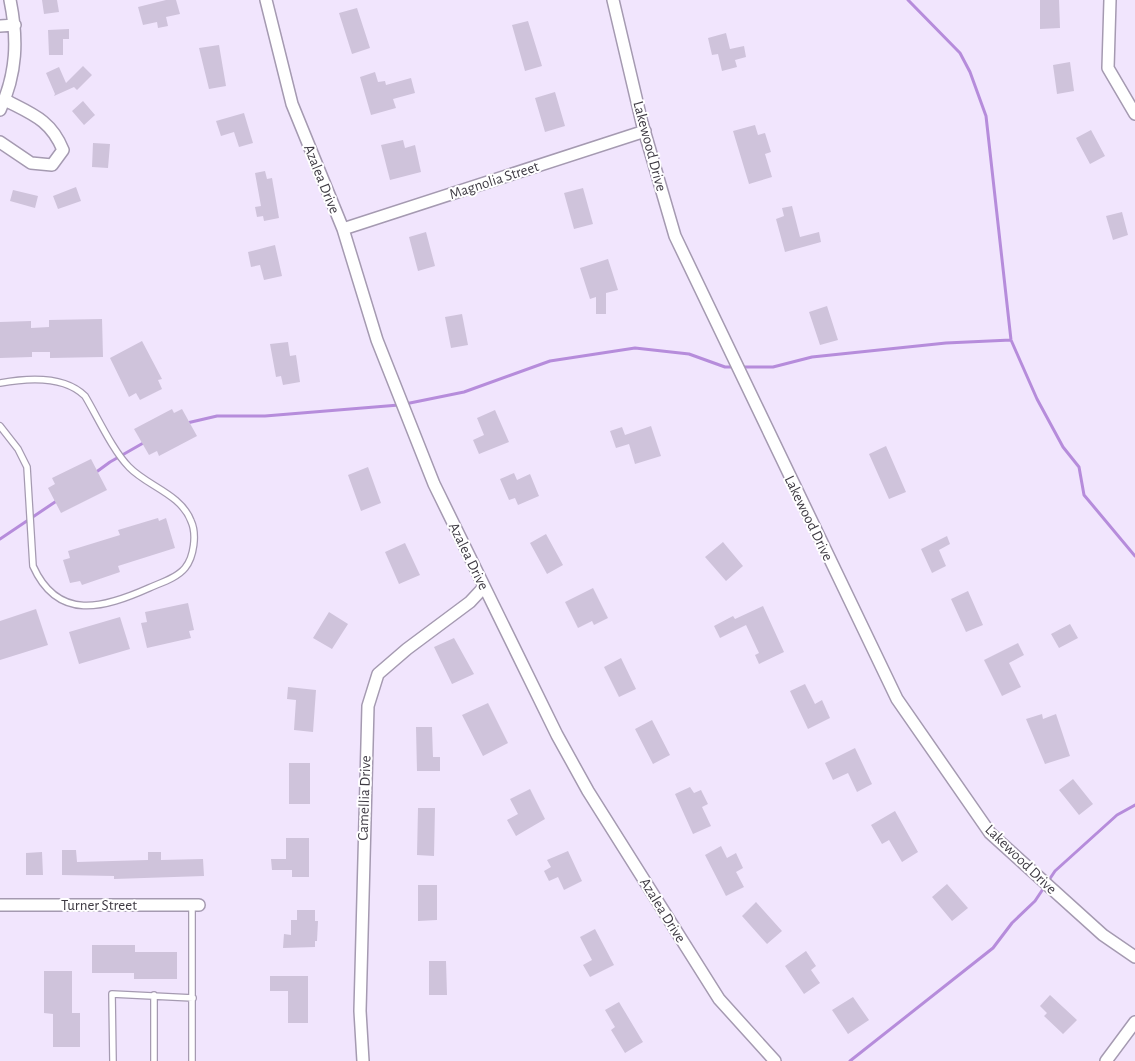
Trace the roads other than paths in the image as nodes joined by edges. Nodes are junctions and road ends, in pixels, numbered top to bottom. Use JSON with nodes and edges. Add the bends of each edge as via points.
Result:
{"nodes":[{"id":1,"x":10,"y":0,"type":"edge"},
{"id":2,"x":266,"y":0,"type":"edge"},
{"id":3,"x":613,"y":0,"type":"edge"},
{"id":4,"x":1110,"y":0,"type":"edge"},
{"id":5,"x":15,"y":25,"type":"junction"},
{"id":6,"x":0,"y":26,"type":"edge"},
{"id":7,"x":2,"y":105,"type":"edge"},
{"id":8,"x":1135,"y":114,"type":"edge"},
{"id":9,"x":645,"y":131,"type":"junction"},
{"id":10,"x":0,"y":142,"type":"edge"},
{"id":11,"x":343,"y":229,"type":"junction"},
{"id":12,"x":0,"y":383,"type":"edge"},
{"id":13,"x":0,"y":426,"type":"edge"},
{"id":14,"x":484,"y":587,"type":"junction"},
{"id":15,"x":0,"y":905,"type":"edge"},
{"id":16,"x":196,"y":905,"type":"joint"},
{"id":17,"x":1135,"y":957,"type":"edge"},
{"id":18,"x":154,"y":996,"type":"junction"},
{"id":19,"x":193,"y":998,"type":"junction"},
{"id":20,"x":1135,"y":1022,"type":"edge"},
{"id":21,"x":113,"y":1061,"type":"edge"},
{"id":22,"x":154,"y":1061,"type":"edge"},
{"id":23,"x":192,"y":1061,"type":"edge"},
{"id":24,"x":363,"y":1061,"type":"edge"},
{"id":25,"x":775,"y":1061,"type":"edge"},
{"id":26,"x":1106,"y":1061,"type":"edge"}],
"edges":[{"from":1,"to":5,"type":"street"},
{"from":2,"to":11,"type":"street","name":"Azalea Drive","via":[[292,104]]},
{"from":3,"to":9,"type":"street","name":"Lakewood Drive"},
{"from":4,"to":8,"type":"street","via":[[1108,68]]},
{"from":5,"to":6,"type":"street"},
{"from":5,"to":7,"type":"street","via":[[14,63]]},
{"from":7,"to":10,"type":"street","via":[[36,115],[56,132],[63,150],[52,165],[31,163]]},
{"from":9,"to":11,"type":"street","name":"Magnolia Street"},
{"from":9,"to":17,"type":"street","name":"Lakewood Drive","via":[[675,236],[897,699],[990,833],[1103,935]]},
{"from":11,"to":14,"type":"street","name":"Azalea Drive","via":[[377,340],[434,484]]},
{"from":12,"to":13,"type":"lane","via":[[39,380],[67,383],[78,389],[127,466],[179,504],[192,521],[193,539],[186,567],[174,576],[104,605],[79,606],[54,594],[33,566],[28,474],[24,458]]},
{"from":14,"to":24,"type":"street","name":"Camellia Drive","via":[[470,602],[407,648],[378,674],[368,706],[360,1011]]},
{"from":14,"to":25,"type":"street","name":"Azalea Drive","via":[[588,791],[719,998]]},
{"from":15,"to":16,"type":"street","name":"Turner Street"},
{"from":16,"to":19,"type":"lane"},
{"from":18,"to":19,"type":"lane"},
{"from":18,"to":21,"type":"lane","via":[[112,994]]},
{"from":18,"to":22,"type":"lane"},
{"from":19,"to":23,"type":"lane"},
{"from":20,"to":26,"type":"street"}]}
